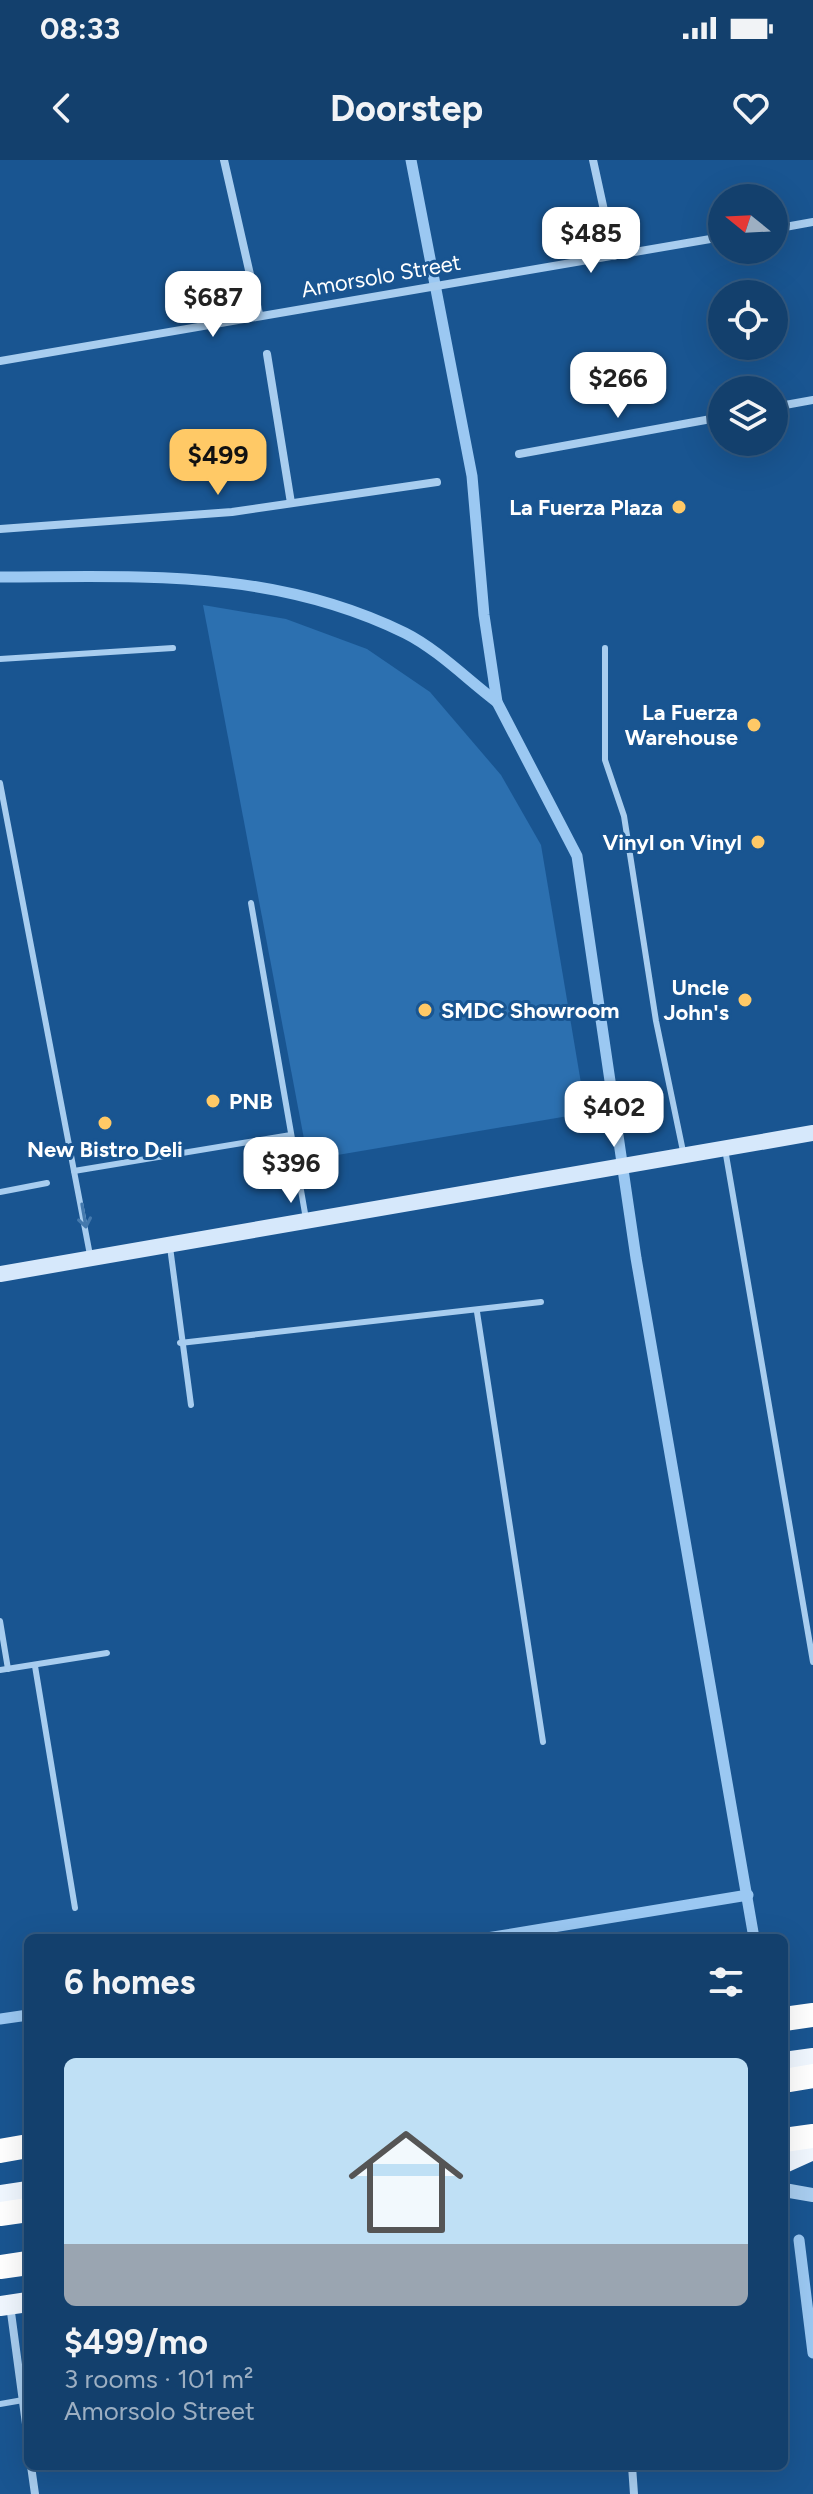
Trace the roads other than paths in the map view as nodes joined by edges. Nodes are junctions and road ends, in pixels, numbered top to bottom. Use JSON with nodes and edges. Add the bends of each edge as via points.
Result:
{"nodes":[{"id":1,"x":224,"y":160,"type":"edge"},
{"id":2,"x":593,"y":160,"type":"edge"},
{"id":3,"x":813,"y":222,"type":"edge"},
{"id":4,"x":788,"y":226,"type":"edge"},
{"id":5,"x":708,"y":239,"type":"edge"},
{"id":6,"x":614,"y":256,"type":"junction"},
{"id":7,"x":259,"y":314,"type":"junction"},
{"id":8,"x":267,"y":354,"type":"dead end"},
{"id":9,"x":0,"y":361,"type":"edge"},
{"id":10,"x":813,"y":400,"type":"edge"},
{"id":11,"x":788,"y":404,"type":"edge"},
{"id":12,"x":708,"y":420,"type":"edge"},
{"id":13,"x":519,"y":454,"type":"dead end"},
{"id":14,"x":437,"y":482,"type":"dead end"},
{"id":15,"x":291,"y":503,"type":"junction"},
{"id":16,"x":0,"y":529,"type":"edge"},
{"id":17,"x":173,"y":648,"type":"dead end"},
{"id":18,"x":605,"y":648,"type":"dead end"},
{"id":19,"x":0,"y":659,"type":"edge"},
{"id":20,"x":0,"y":783,"type":"edge"},
{"id":21,"x":251,"y":903,"type":"dead end"},
{"id":22,"x":813,"y":1133,"type":"edge"},
{"id":23,"x":291,"y":1135,"type":"junction"},
{"id":24,"x":725,"y":1149,"type":"junction"},
{"id":25,"x":684,"y":1157,"type":"junction"},
{"id":26,"x":74,"y":1171,"type":"junction"},
{"id":27,"x":47,"y":1183,"type":"dead end"},
{"id":28,"x":0,"y":1192,"type":"edge"},
{"id":29,"x":306,"y":1222,"type":"junction"},
{"id":30,"x":170,"y":1247,"type":"junction"},
{"id":31,"x":91,"y":1260,"type":"junction"},
{"id":32,"x":0,"y":1274,"type":"edge"},
{"id":33,"x":541,"y":1302,"type":"dead end"},
{"id":34,"x":477,"y":1312,"type":"junction"},
{"id":35,"x":180,"y":1343,"type":"junction"},
{"id":36,"x":191,"y":1405,"type":"dead end"},
{"id":37,"x":0,"y":1621,"type":"edge"},
{"id":38,"x":107,"y":1653,"type":"dead end"},
{"id":39,"x":813,"y":1662,"type":"edge"},
{"id":40,"x":35,"y":1666,"type":"junction"},
{"id":41,"x":8,"y":1669,"type":"junction"},
{"id":42,"x":0,"y":1670,"type":"edge"},
{"id":43,"x":543,"y":1742,"type":"dead end"},
{"id":44,"x":75,"y":1908,"type":"dead end"},
{"id":45,"x":813,"y":2015,"type":"edge"},
{"id":46,"x":788,"y":2018,"type":"edge"},
{"id":47,"x":813,"y":2058,"type":"edge"},
{"id":48,"x":788,"y":2061,"type":"edge"},
{"id":49,"x":813,"y":2076,"type":"edge"},
{"id":50,"x":788,"y":2080,"type":"edge"},
{"id":51,"x":813,"y":2136,"type":"edge"},
{"id":52,"x":788,"y":2139,"type":"edge"},
{"id":53,"x":24,"y":2147,"type":"edge"},
{"id":54,"x":813,"y":2150,"type":"edge"},
{"id":55,"x":0,"y":2151,"type":"edge"},
{"id":56,"x":788,"y":2161,"type":"edge"},
{"id":57,"x":788,"y":2191,"type":"edge"},
{"id":58,"x":24,"y":2192,"type":"edge"},
{"id":59,"x":0,"y":2195,"type":"edge"},
{"id":60,"x":813,"y":2195,"type":"edge"},
{"id":61,"x":24,"y":2211,"type":"edge"},
{"id":62,"x":0,"y":2214,"type":"edge"},
{"id":63,"x":24,"y":2264,"type":"edge"},
{"id":64,"x":0,"y":2267,"type":"edge"},
{"id":65,"x":13,"y":2304,"type":"edge"},
{"id":66,"x":23,"y":2400,"type":"junction"},
{"id":67,"x":0,"y":2404,"type":"edge"},
{"id":68,"x":24,"y":2408,"type":"edge"},
{"id":69,"x":32,"y":2470,"type":"edge"},
{"id":70,"x":632,"y":2470,"type":"edge"},
{"id":71,"x":35,"y":2494,"type":"edge"},
{"id":72,"x":634,"y":2494,"type":"edge"}],
"edges":[{"from":1,"to":7,"type":"street"},
{"from":2,"to":6,"type":"street"},
{"from":3,"to":4,"type":"street"},
{"from":5,"to":6,"type":"street","name":"Amorsolo Street"},
{"from":6,"to":7,"type":"street","name":"Amorsolo Street"},
{"from":7,"to":9,"type":"street","name":"Amorsolo Street"},
{"from":8,"to":15,"type":"street"},
{"from":10,"to":11,"type":"street"},
{"from":12,"to":13,"type":"street"},
{"from":14,"to":15,"type":"street"},
{"from":15,"to":16,"type":"street"},
{"from":17,"to":19,"type":"lane"},
{"from":18,"to":25,"type":"lane","via":[[605,760],[624,816],[656,1021]]},
{"from":20,"to":26,"type":"lane"},
{"from":21,"to":23,"type":"lane"},
{"from":22,"to":24,"type":"main road"},
{"from":23,"to":26,"type":"lane"},
{"from":23,"to":29,"type":"lane"},
{"from":24,"to":25,"type":"main road"},
{"from":24,"to":39,"type":"lane"},
{"from":25,"to":29,"type":"main road"},
{"from":26,"to":31,"type":"lane","one_way":true},
{"from":27,"to":28,"type":"lane"},
{"from":29,"to":30,"type":"main road"},
{"from":30,"to":31,"type":"main road"},
{"from":30,"to":35,"type":"lane"},
{"from":31,"to":32,"type":"main road"},
{"from":33,"to":34,"type":"lane"},
{"from":34,"to":35,"type":"lane"},
{"from":34,"to":43,"type":"lane"},
{"from":35,"to":36,"type":"lane"},
{"from":37,"to":41,"type":"lane"},
{"from":38,"to":40,"type":"lane"},
{"from":40,"to":41,"type":"lane"},
{"from":40,"to":44,"type":"lane"},
{"from":41,"to":42,"type":"lane"},
{"from":45,"to":46,"type":"highway"},
{"from":47,"to":48,"type":"main road"},
{"from":49,"to":50,"type":"highway"},
{"from":51,"to":52,"type":"highway"},
{"from":53,"to":55,"type":"highway"},
{"from":54,"to":56,"type":"main road"},
{"from":57,"to":60,"type":"street"},
{"from":58,"to":59,"type":"main road"},
{"from":61,"to":62,"type":"highway"},
{"from":63,"to":64,"type":"highway"},
{"from":65,"to":66,"type":"street"},
{"from":66,"to":67,"type":"lane"},
{"from":66,"to":68,"type":"street"},
{"from":69,"to":71,"type":"street"},
{"from":70,"to":72,"type":"street"}]}
